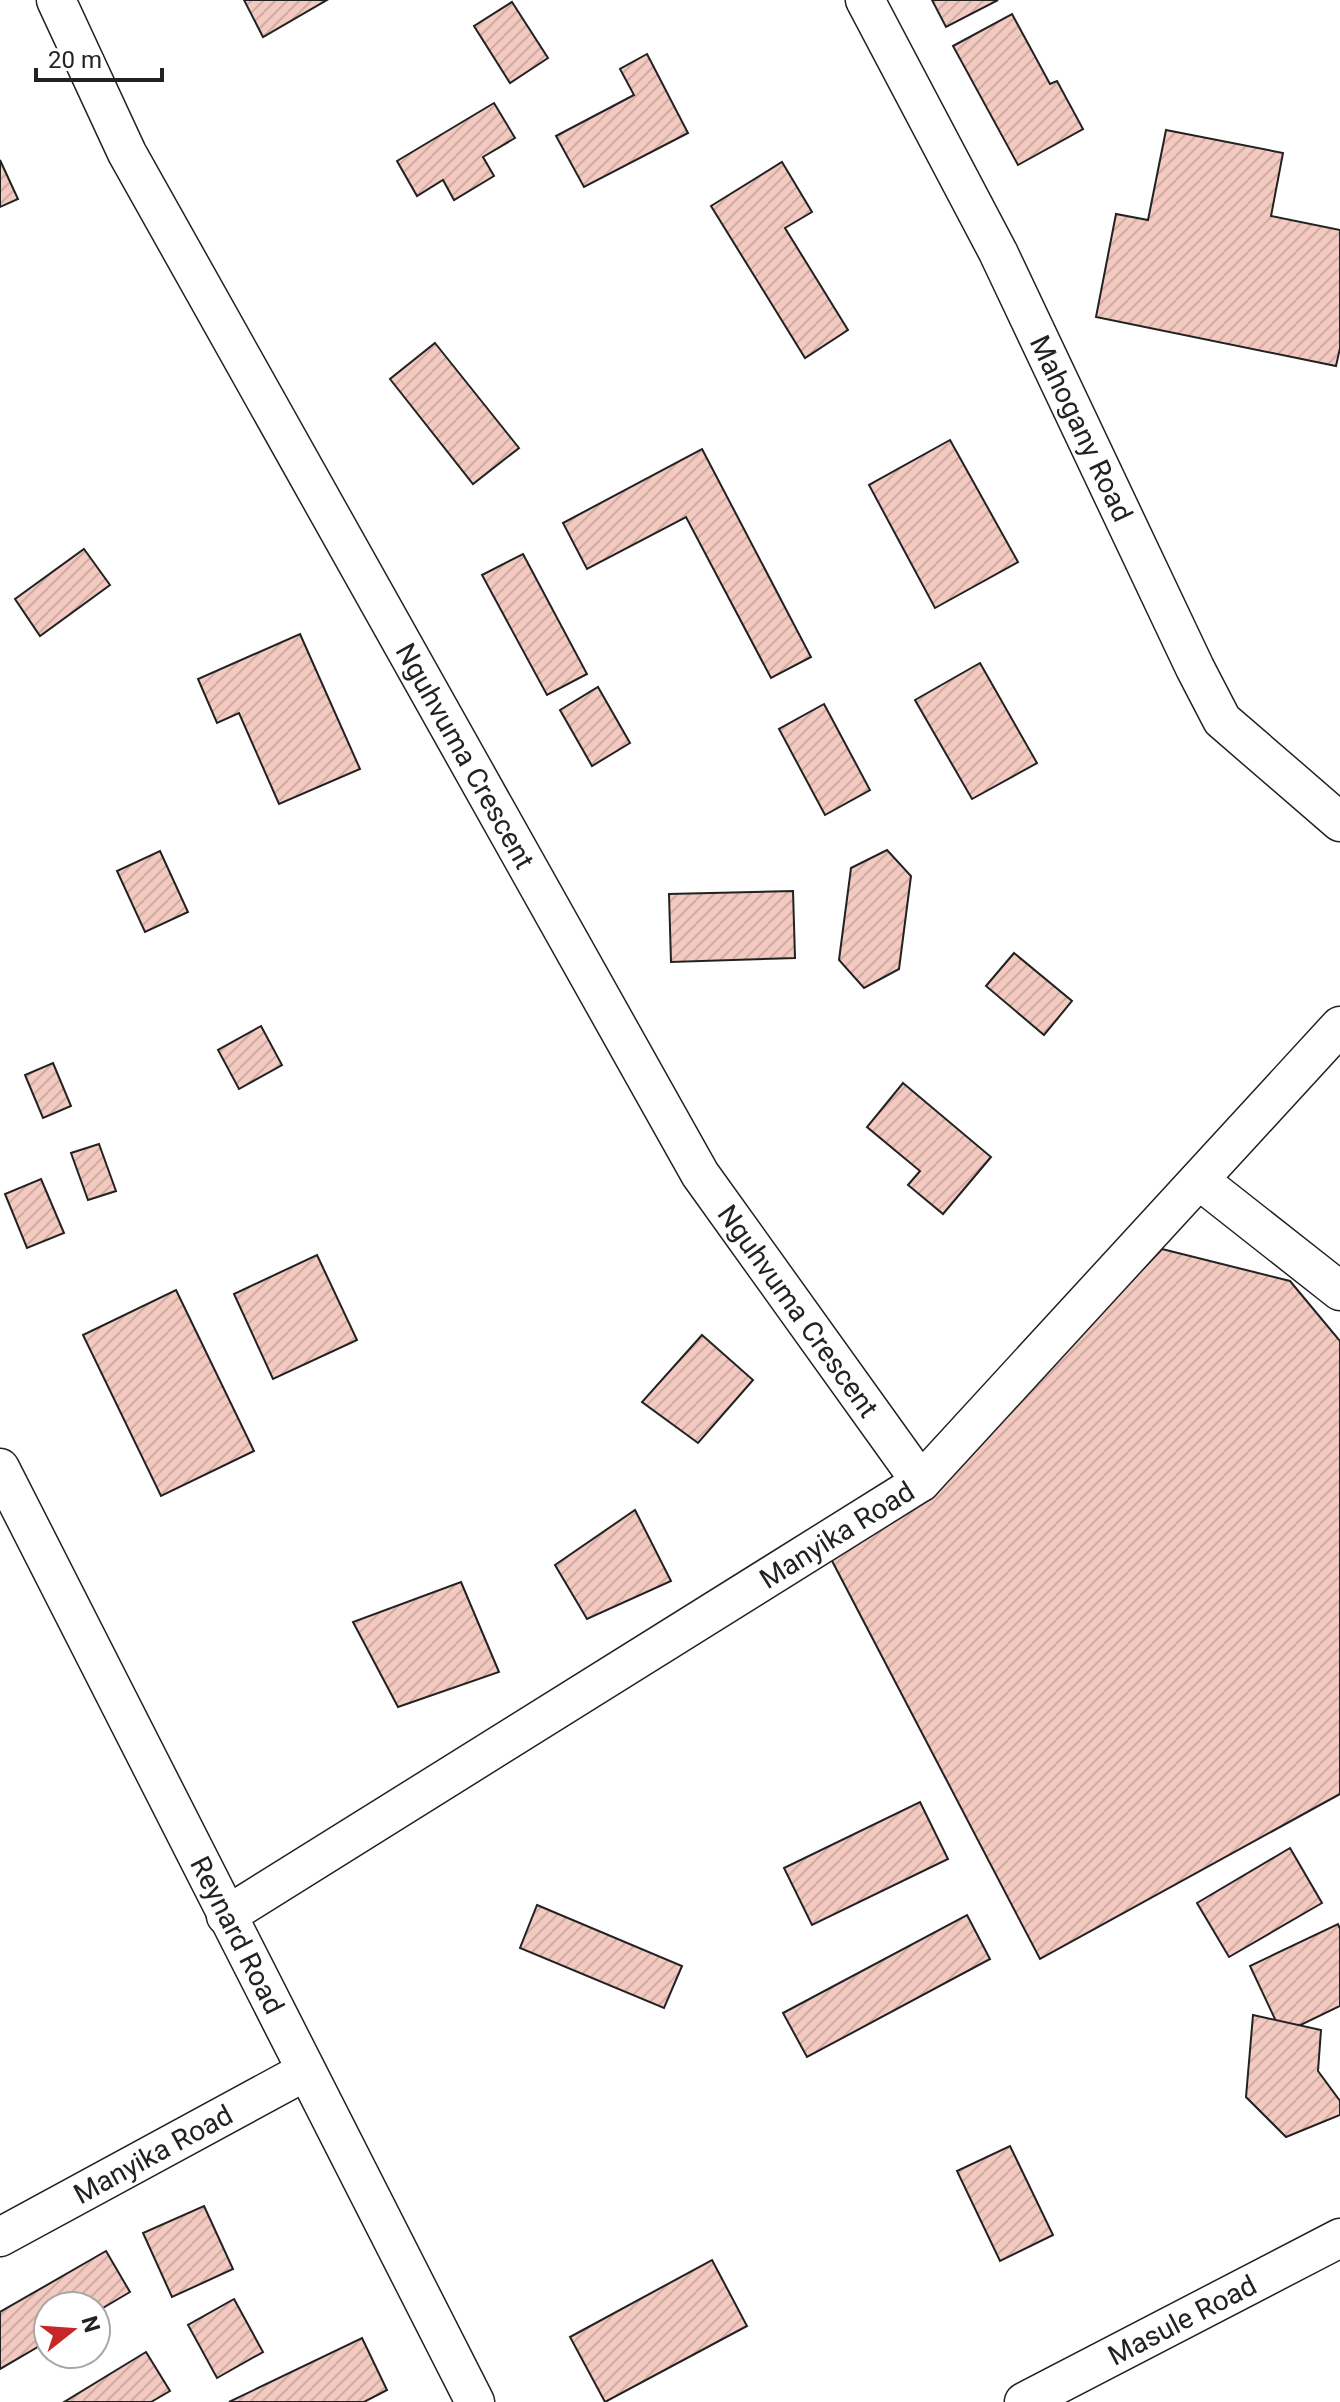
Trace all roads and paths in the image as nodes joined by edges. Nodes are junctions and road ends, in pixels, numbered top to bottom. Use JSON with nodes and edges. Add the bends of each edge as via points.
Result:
{"nodes":[{"id":1,"x":56,"y":0,"type":"edge"},
{"id":2,"x":865,"y":0,"type":"edge"},
{"id":3,"x":1340,"y":822,"type":"edge"},
{"id":4,"x":1340,"y":1026,"type":"edge"},
{"id":5,"x":1199,"y":1180,"type":"junction"},
{"id":6,"x":1340,"y":1291,"type":"edge"},
{"id":7,"x":0,"y":1468,"type":"edge"},
{"id":8,"x":921,"y":1482,"type":"junction"},
{"id":9,"x":226,"y":1916,"type":"junction"},
{"id":10,"x":306,"y":2071,"type":"junction"},
{"id":11,"x":0,"y":2237,"type":"edge"},
{"id":12,"x":1340,"y":2238,"type":"edge"},
{"id":13,"x":475,"y":2402,"type":"edge"},
{"id":14,"x":1024,"y":2402,"type":"edge"}],
"edges":[{"from":1,"to":8,"type":"street","name":"Nguhvuma Crescent","via":[[127,153],[700,1174]]},
{"from":2,"to":3,"type":"street","name":"Mahogany Road","via":[[998,252],[1222,720]]},
{"from":4,"to":5,"type":"street","name":"Manyika Road"},
{"from":5,"to":6,"type":"street"},
{"from":5,"to":8,"type":"street","name":"Manyika Road"},
{"from":7,"to":9,"type":"street","name":"Reynard Road"},
{"from":8,"to":9,"type":"street","name":"Manyika Road"},
{"from":9,"to":10,"type":"street","name":"Reynard Road"},
{"from":10,"to":11,"type":"street","name":"Manyika Road"},
{"from":10,"to":13,"type":"street","name":"Reynard Road"},
{"from":12,"to":14,"type":"street","name":"Masule Road"}]}
